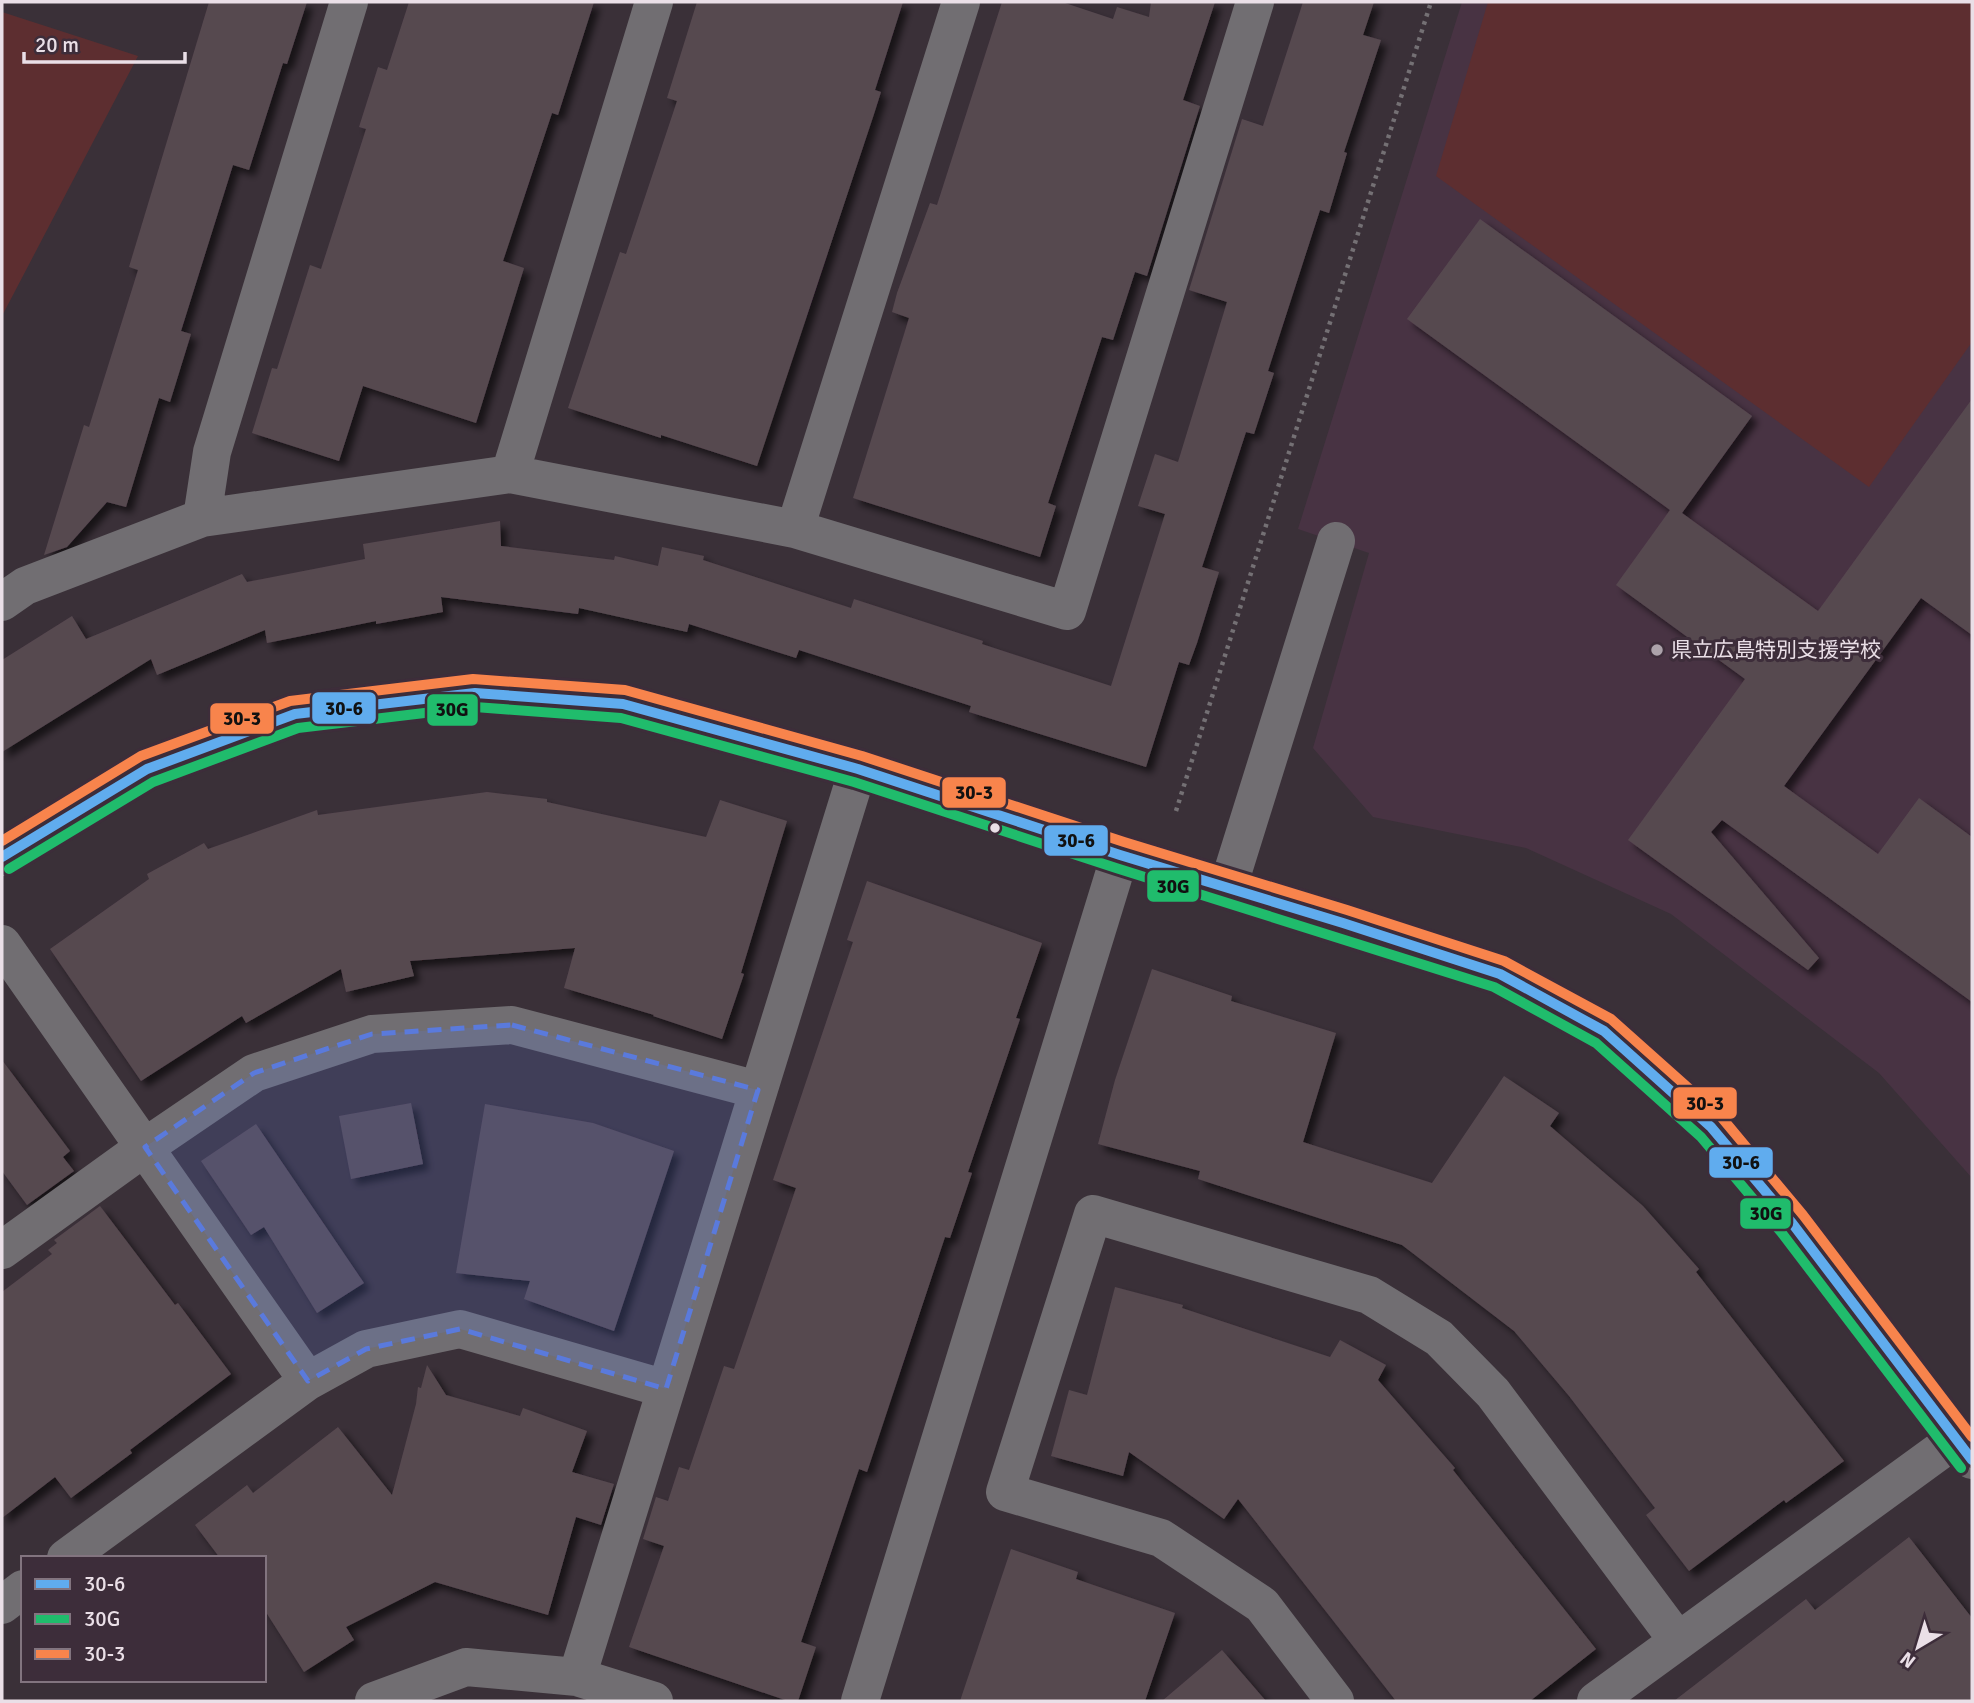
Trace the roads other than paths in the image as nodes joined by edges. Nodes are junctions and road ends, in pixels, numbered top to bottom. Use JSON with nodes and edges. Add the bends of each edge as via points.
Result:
{"nodes":[{"id":1,"x":349,"y":2,"type":"edge"},
{"id":2,"x":654,"y":2,"type":"edge"},
{"id":3,"x":961,"y":2,"type":"edge"},
{"id":4,"x":1255,"y":2,"type":"edge"},
{"id":5,"x":510,"y":474,"type":"junction"},
{"id":6,"x":202,"y":518,"type":"junction"},
{"id":7,"x":795,"y":528,"type":"junction"},
{"id":8,"x":1336,"y":541,"type":"dead end"},
{"id":9,"x":2,"y":602,"type":"edge"},
{"id":10,"x":858,"y":769,"type":"junction"},
{"id":11,"x":1120,"y":855,"type":"junction"},
{"id":12,"x":2,"y":857,"type":"edge"},
{"id":13,"x":1228,"y":887,"type":"junction"},
{"id":14,"x":2,"y":944,"type":"edge"},
{"id":15,"x":758,"y":1090,"type":"junction"},
{"id":16,"x":145,"y":1147,"type":"junction"},
{"id":17,"x":2,"y":1250,"type":"edge"},
{"id":18,"x":307,"y":1381,"type":"junction"},
{"id":19,"x":666,"y":1389,"type":"junction"},
{"id":20,"x":1964,"y":1449,"type":"edge"},
{"id":21,"x":69,"y":1556,"type":"edge"},
{"id":22,"x":21,"y":1591,"type":"edge"},
{"id":23,"x":2,"y":1605,"type":"edge"},
{"id":24,"x":1678,"y":1641,"type":"junction"},
{"id":25,"x":577,"y":1677,"type":"junction"},
{"id":26,"x":374,"y":1701,"type":"edge"},
{"id":27,"x":654,"y":1701,"type":"edge"},
{"id":28,"x":860,"y":1701,"type":"edge"},
{"id":29,"x":1335,"y":1701,"type":"edge"},
{"id":30,"x":1596,"y":1701,"type":"edge"}],
"edges":[{"from":1,"to":6,"type":"street","via":[[212,453]]},
{"from":2,"to":5,"type":"street"},
{"from":3,"to":7,"type":"street"},
{"from":4,"to":7,"type":"street","via":[[1067,611]]},
{"from":5,"to":6,"type":"street"},
{"from":5,"to":7,"type":"street"},
{"from":6,"to":9,"type":"street","via":[[25,586]]},
{"from":8,"to":13,"type":"street"},
{"from":10,"to":11,"type":"street"},
{"from":10,"to":12,"type":"street","via":[[623,704],[475,693],[295,714],[147,769]]},
{"from":10,"to":15,"type":"street"},
{"from":11,"to":13,"type":"street"},
{"from":11,"to":28,"type":"street"},
{"from":13,"to":20,"type":"street","via":[[1500,974],[1604,1031],[1711,1127],[1792,1223]]},
{"from":14,"to":16,"type":"street"},
{"from":15,"to":16,"type":"street","via":[[512,1025],[372,1034],[254,1073]]},
{"from":15,"to":19,"type":"street"},
{"from":16,"to":17,"type":"street"},
{"from":16,"to":18,"type":"street"},
{"from":18,"to":19,"type":"street","via":[[366,1349],[460,1329]]},
{"from":18,"to":21,"type":"street"},
{"from":19,"to":25,"type":"street"},
{"from":20,"to":24,"type":"street"},
{"from":22,"to":23,"type":"street"},
{"from":24,"to":29,"type":"street","via":[[1493,1393],[1439,1338],[1369,1294],[1093,1214],[1005,1492],[1161,1538],[1262,1605]]},
{"from":24,"to":30,"type":"street"},
{"from":25,"to":26,"type":"street","via":[[466,1667]]},
{"from":25,"to":27,"type":"street"}]}
